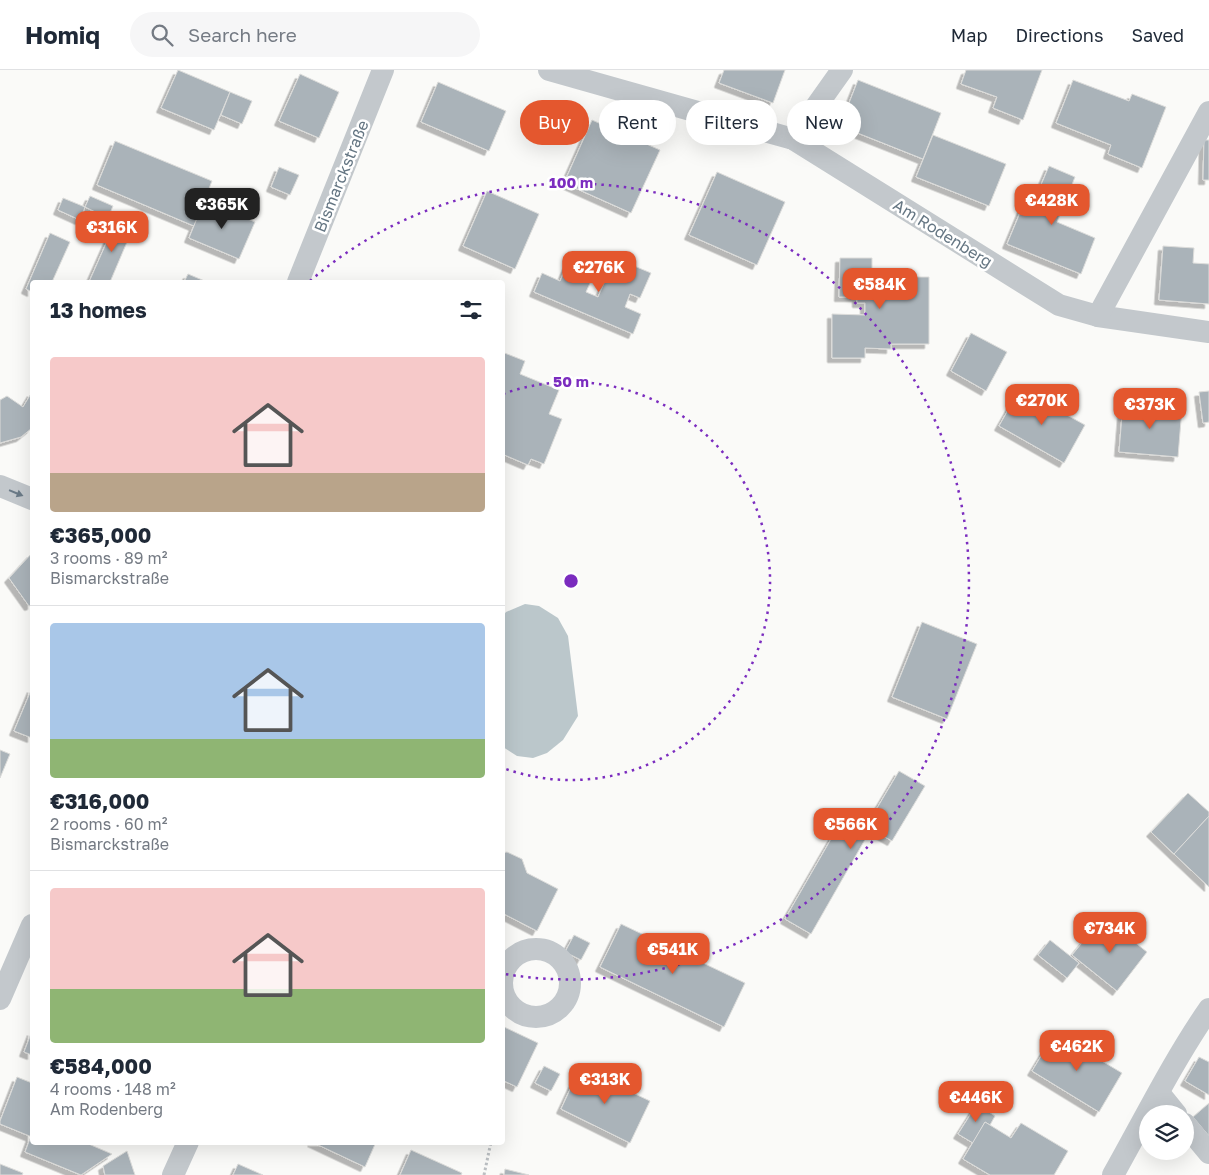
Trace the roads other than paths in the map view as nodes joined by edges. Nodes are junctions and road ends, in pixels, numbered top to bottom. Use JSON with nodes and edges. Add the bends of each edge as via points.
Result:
{"nodes":[{"id":1,"x":383,"y":70,"type":"edge"},
{"id":2,"x":549,"y":70,"type":"edge"},
{"id":3,"x":842,"y":70,"type":"edge"},
{"id":4,"x":821,"y":100,"type":"edge"},
{"id":5,"x":1209,"y":112,"type":"edge"},
{"id":6,"x":787,"y":137,"type":"edge"},
{"id":7,"x":803,"y":145,"type":"edge"},
{"id":8,"x":299,"y":280,"type":"edge"},
{"id":9,"x":1098,"y":316,"type":"junction"},
{"id":10,"x":1209,"y":332,"type":"edge"},
{"id":11,"x":0,"y":486,"type":"edge"},
{"id":12,"x":30,"y":498,"type":"edge"},
{"id":13,"x":30,"y":930,"type":"edge"},
{"id":14,"x":0,"y":999,"type":"edge"},
{"id":15,"x":1209,"y":1009,"type":"edge"},
{"id":16,"x":1159,"y":1093,"type":"junction"},
{"id":17,"x":1169,"y":1105,"type":"edge"},
{"id":18,"x":1194,"y":1135,"type":"edge"},
{"id":19,"x":187,"y":1145,"type":"edge"},
{"id":20,"x":1209,"y":1153,"type":"edge"},
{"id":21,"x":173,"y":1175,"type":"edge"},
{"id":22,"x":1113,"y":1175,"type":"edge"}],
"edges":[{"from":1,"to":8,"type":"street","name":"Bismarckstraße"},
{"from":2,"to":6,"type":"street","name":"Am Rodenberg"},
{"from":3,"to":4,"type":"street"},
{"from":5,"to":9,"type":"street"},
{"from":7,"to":9,"type":"street","name":"Am Rodenberg","via":[[1059,305]]},
{"from":9,"to":10,"type":"street","name":"Am Rodenberg"},
{"from":11,"to":12,"type":"street","one_way":true},
{"from":13,"to":14,"type":"street"},
{"from":15,"to":16,"type":"street"},
{"from":16,"to":17,"type":"street"},
{"from":16,"to":22,"type":"street"},
{"from":18,"to":20,"type":"street"},
{"from":19,"to":21,"type":"street"}]}
